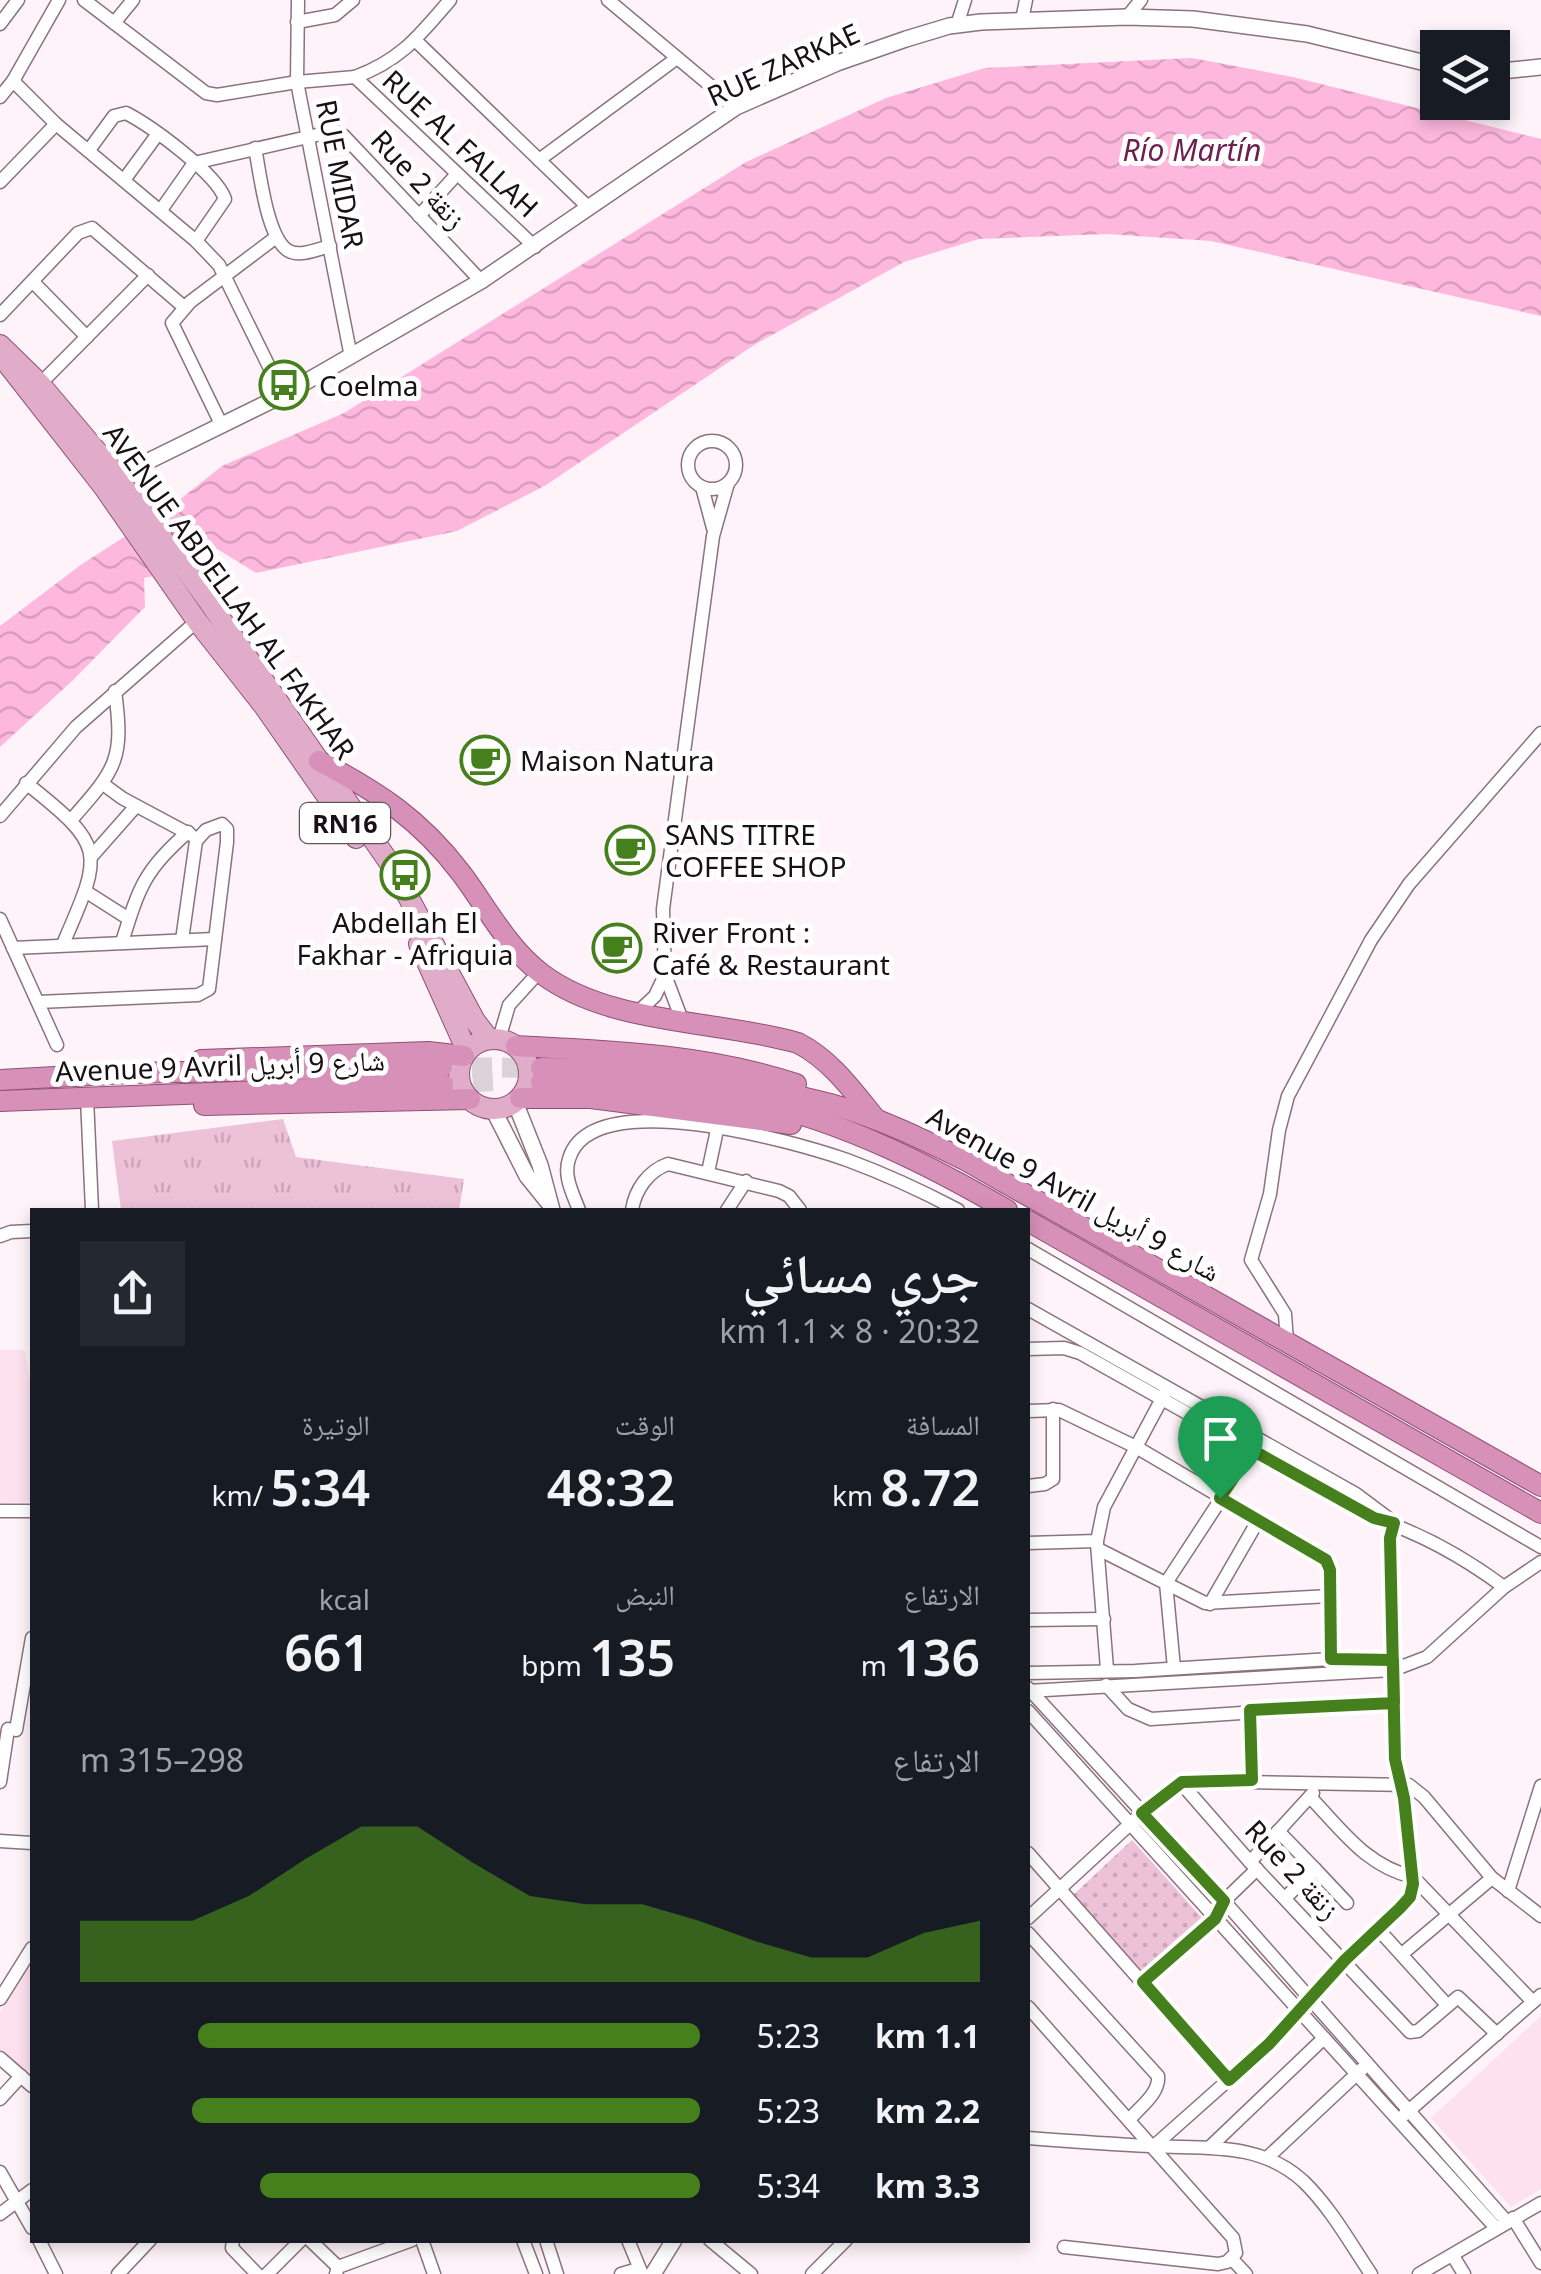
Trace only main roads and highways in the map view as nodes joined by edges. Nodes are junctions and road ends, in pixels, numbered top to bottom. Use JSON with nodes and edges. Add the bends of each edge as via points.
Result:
{"nodes":[{"id":1,"x":0,"y":348,"type":"edge"},
{"id":2,"x":110,"y":481,"type":"junction"},
{"id":3,"x":201,"y":618,"type":"junction"},
{"id":4,"x":319,"y":761,"type":"junction"},
{"id":5,"x":501,"y":1042,"type":"junction"},
{"id":6,"x":466,"y":1054,"type":"junction"},
{"id":7,"x":128,"y":1073,"type":"junction"},
{"id":8,"x":0,"y":1080,"type":"edge"},
{"id":9,"x":133,"y":1094,"type":"junction"},
{"id":10,"x":470,"y":1099,"type":"junction"},
{"id":11,"x":517,"y":1100,"type":"junction"},
{"id":12,"x":0,"y":1101,"type":"edge"},
{"id":13,"x":832,"y":1105,"type":"junction"},
{"id":14,"x":876,"y":1120,"type":"junction"},
{"id":15,"x":853,"y":1135,"type":"junction"},
{"id":16,"x":1004,"y":1208,"type":"edge"},
{"id":17,"x":1030,"y":1223,"type":"edge"},
{"id":18,"x":1541,"y":1486,"type":"edge"},
{"id":19,"x":1541,"y":1513,"type":"edge"}],
"edges":[{"from":1,"to":2,"type":"main road","name":"AVENUE ABDELLAH AL FAKHAR","number":"RN16","via":[[40,384]]},
{"from":1,"to":2,"type":"main road","name":"AVENUE ABDELLAH AL FAKHAR","number":"RN16","via":[[21,385]]},
{"from":2,"to":3,"type":"main road","name":"AVENUE ABDELLAH AL FAKHAR","number":"RN16"},
{"from":3,"to":4,"type":"main road","name":"AVENUE ABDELLAH AL FAKHAR","number":"RN16"},
{"from":3,"to":6,"type":"main road","name":"AVENUE ABDELLAH AL FAKHAR","number":"RN16","via":[[378,869],[419,942]]},
{"from":4,"to":5,"type":"main road","name":"AVENUE ABDELLAH AL FAKHAR","number":"RN16","via":[[390,865],[475,1021]]},
{"from":4,"to":14,"type":"highway","via":[[400,808],[428,834],[539,972],[577,996],[798,1043],[832,1067]]},
{"from":5,"to":6,"type":"main road"},
{"from":5,"to":11,"type":"main road","number":"RN16","via":[[526,1058],[529,1075]]},
{"from":5,"to":13,"type":"highway","via":[[737,1067],[794,1083]]},
{"from":6,"to":7,"type":"highway","via":[[194,1060]]},
{"from":6,"to":10,"type":"main road","number":"RN16","via":[[459,1076]]},
{"from":7,"to":8,"type":"highway","name":"Avenue 9 Avril شارع 9 أبريل"},
{"from":7,"to":9,"type":"highway","name":"Avenue 9 Avril شارع 9 أبريل","via":[[442,1075]]},
{"from":9,"to":10,"type":"highway","via":[[202,1105]]},
{"from":9,"to":12,"type":"highway","name":"Avenue 9 Avril شارع 9 أبريل"},
{"from":10,"to":11,"type":"main road","via":[[493,1108]]},
{"from":11,"to":15,"type":"highway","via":[[672,1106]]},
{"from":13,"to":14,"type":"highway","name":"Avenue 9 Avril شارع 9 أبريل"},
{"from":13,"to":15,"type":"highway","name":"Avenue 9 Avril شارع 9 أبريل","via":[[677,1074],[541,1075],[724,1097]]},
{"from":14,"to":18,"type":"highway","name":"Avenue 9 Avril شارع 9 أبريل","via":[[965,1160]]},
{"from":15,"to":16,"type":"highway","name":"Avenue 9 Avril شارع 9 أبريل"},
{"from":17,"to":19,"type":"highway","name":"Avenue 9 Avril شارع 9 أبريل"}]}
